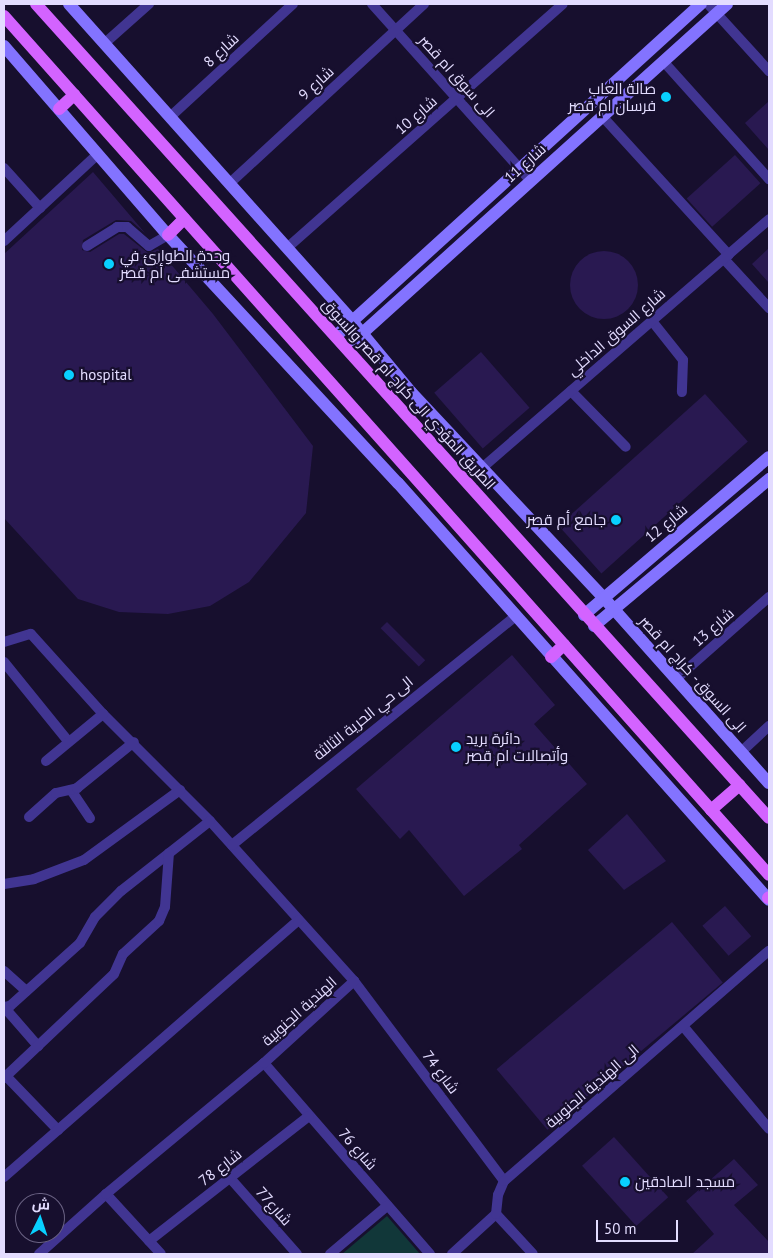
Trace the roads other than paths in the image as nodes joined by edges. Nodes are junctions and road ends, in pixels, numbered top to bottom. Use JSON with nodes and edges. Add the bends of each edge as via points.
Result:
{"nodes":[{"id":1,"x":36,"y":4,"type":"edge"},
{"id":2,"x":69,"y":4,"type":"edge"},
{"id":3,"x":149,"y":4,"type":"edge"},
{"id":4,"x":293,"y":4,"type":"edge"},
{"id":5,"x":372,"y":4,"type":"edge"},
{"id":6,"x":424,"y":4,"type":"edge"},
{"id":7,"x":563,"y":4,"type":"edge"},
{"id":8,"x":701,"y":4,"type":"edge"},
{"id":9,"x":726,"y":4,"type":"edge"},
{"id":10,"x":712,"y":8,"type":"edge"},
{"id":11,"x":4,"y":16,"type":"edge"},
{"id":12,"x":396,"y":30,"type":"junction"},
{"id":13,"x":105,"y":44,"type":"junction"},
{"id":14,"x":4,"y":46,"type":"edge"},
{"id":15,"x":662,"y":61,"type":"junction"},
{"id":16,"x":769,"y":71,"type":"edge"},
{"id":17,"x":74,"y":95,"type":"junction"},
{"id":18,"x":458,"y":99,"type":"junction"},
{"id":19,"x":59,"y":109,"type":"junction"},
{"id":20,"x":602,"y":116,"type":"junction"},
{"id":21,"x":170,"y":117,"type":"junction"},
{"id":22,"x":98,"y":154,"type":"junction"},
{"id":23,"x":4,"y":168,"type":"edge"},
{"id":24,"x":520,"y":168,"type":"junction"},
{"id":25,"x":769,"y":179,"type":"edge"},
{"id":26,"x":530,"y":180,"type":"junction"},
{"id":27,"x":230,"y":183,"type":"junction"},
{"id":28,"x":40,"y":208,"type":"junction"},
{"id":29,"x":184,"y":220,"type":"junction"},
{"id":30,"x":767,"y":225,"type":"edge"},
{"id":31,"x":168,"y":235,"type":"junction"},
{"id":32,"x":4,"y":241,"type":"edge"},
{"id":33,"x":87,"y":246,"type":"dead end"},
{"id":34,"x":287,"y":248,"type":"junction"},
{"id":35,"x":726,"y":257,"type":"junction"},
{"id":36,"x":769,"y":308,"type":"edge"},
{"id":37,"x":352,"y":321,"type":"junction"},
{"id":38,"x":652,"y":321,"type":"junction"},
{"id":39,"x":361,"y":332,"type":"junction"},
{"id":40,"x":337,"y":335,"type":"junction"},
{"id":41,"x":347,"y":347,"type":"junction"},
{"id":42,"x":571,"y":391,"type":"junction"},
{"id":43,"x":682,"y":392,"type":"dead end"},
{"id":44,"x":626,"y":448,"type":"dead end"},
{"id":45,"x":769,"y":457,"type":"edge"},
{"id":46,"x":482,"y":468,"type":"junction"},
{"id":47,"x":769,"y":479,"type":"edge"},
{"id":48,"x":603,"y":597,"type":"junction"},
{"id":49,"x":769,"y":597,"type":"edge"},
{"id":50,"x":613,"y":609,"type":"junction"},
{"id":51,"x":584,"y":615,"type":"junction"},
{"id":52,"x":515,"y":617,"type":"junction"},
{"id":53,"x":594,"y":626,"type":"junction"},
{"id":54,"x":4,"y":642,"type":"edge"},
{"id":55,"x":564,"y":645,"type":"junction"},
{"id":56,"x":551,"y":657,"type":"junction"},
{"id":57,"x":4,"y":662,"type":"edge"},
{"id":58,"x":676,"y":680,"type":"junction"},
{"id":59,"x":104,"y":714,"type":"junction"},
{"id":60,"x":769,"y":726,"type":"edge"},
{"id":61,"x":68,"y":741,"type":"junction"},
{"id":62,"x":134,"y":742,"type":"junction"},
{"id":63,"x":741,"y":752,"type":"junction"},
{"id":64,"x":46,"y":762,"type":"dead end"},
{"id":65,"x":769,"y":783,"type":"edge"},
{"id":66,"x":740,"y":785,"type":"junction"},
{"id":67,"x":71,"y":790,"type":"junction"},
{"id":68,"x":180,"y":790,"type":"junction"},
{"id":69,"x":712,"y":810,"type":"junction"},
{"id":70,"x":30,"y":816,"type":"dead end"},
{"id":71,"x":90,"y":818,"type":"dead end"},
{"id":72,"x":769,"y":818,"type":"edge"},
{"id":73,"x":210,"y":821,"type":"junction"},
{"id":74,"x":232,"y":845,"type":"junction"},
{"id":75,"x":169,"y":854,"type":"junction"},
{"id":76,"x":769,"y":875,"type":"edge"},
{"id":77,"x":4,"y":884,"type":"edge"},
{"id":78,"x":769,"y":899,"type":"edge"},
{"id":79,"x":300,"y":920,"type":"junction"},
{"id":80,"x":769,"y":951,"type":"edge"},
{"id":81,"x":4,"y":971,"type":"edge"},
{"id":82,"x":354,"y":981,"type":"junction"},
{"id":83,"x":26,"y":991,"type":"junction"},
{"id":84,"x":4,"y":1007,"type":"edge"},
{"id":85,"x":683,"y":1026,"type":"junction"},
{"id":86,"x":38,"y":1046,"type":"junction"},
{"id":87,"x":264,"y":1063,"type":"junction"},
{"id":88,"x":5,"y":1077,"type":"edge"},
{"id":89,"x":309,"y":1116,"type":"junction"},
{"id":90,"x":769,"y":1129,"type":"edge"},
{"id":91,"x":58,"y":1130,"type":"junction"},
{"id":92,"x":4,"y":1177,"type":"edge"},
{"id":93,"x":230,"y":1178,"type":"junction"},
{"id":94,"x":504,"y":1181,"type":"junction"},
{"id":95,"x":106,"y":1194,"type":"junction"},
{"id":96,"x":387,"y":1206,"type":"junction"},
{"id":97,"x":496,"y":1214,"type":"junction"},
{"id":98,"x":149,"y":1241,"type":"junction"},
{"id":99,"x":39,"y":1254,"type":"edge"},
{"id":100,"x":161,"y":1254,"type":"edge"},
{"id":101,"x":297,"y":1254,"type":"edge"},
{"id":102,"x":330,"y":1254,"type":"edge"},
{"id":103,"x":430,"y":1254,"type":"edge"},
{"id":104,"x":452,"y":1254,"type":"edge"},
{"id":105,"x":533,"y":1254,"type":"edge"}],
"edges":[{"from":1,"to":40,"type":"main road","name":"الطريق المؤدي الى كراج ام قصر والسوق"},
{"from":2,"to":13,"type":"street","name":"الى السوق - كراج ام قصر"},
{"from":3,"to":13,"type":"street"},
{"from":4,"to":21,"type":"street","name":"شارع 8"},
{"from":5,"to":12,"type":"street","name":"الى سوق ام قصر"},
{"from":6,"to":12,"type":"street","name":"شارع 9"},
{"from":7,"to":18,"type":"street","name":"شارع 10"},
{"from":8,"to":24,"type":"street","name":"شارع 11"},
{"from":9,"to":10,"type":"street","name":"شارع 11"},
{"from":10,"to":15,"type":"street","name":"شارع 11"},
{"from":10,"to":16,"type":"street"},
{"from":11,"to":17,"type":"main road"},
{"from":12,"to":18,"type":"street","name":"الى سوق ام قصر"},
{"from":12,"to":27,"type":"street","name":"شارع 9"},
{"from":13,"to":21,"type":"street","name":"الى السوق - كراج ام قصر"},
{"from":14,"to":19,"type":"street"},
{"from":15,"to":20,"type":"street","name":"شارع 11"},
{"from":15,"to":25,"type":"street"},
{"from":17,"to":19,"type":"main road"},
{"from":17,"to":29,"type":"main road"},
{"from":18,"to":24,"type":"street","name":"الى سوق ام قصر"},
{"from":18,"to":34,"type":"street","name":"شارع 10"},
{"from":19,"to":22,"type":"street"},
{"from":20,"to":26,"type":"street","name":"شارع 11"},
{"from":20,"to":35,"type":"street"},
{"from":21,"to":27,"type":"street","name":"الى السوق - كراج ام قصر"},
{"from":22,"to":28,"type":"street"},
{"from":22,"to":31,"type":"street"},
{"from":23,"to":28,"type":"street"},
{"from":24,"to":26,"type":"street","name":"الى سوق ام قصر"},
{"from":24,"to":37,"type":"street","name":"شارع 11"},
{"from":26,"to":39,"type":"street","name":"شارع 11"},
{"from":27,"to":34,"type":"street","name":"الى السوق - كراج ام قصر"},
{"from":28,"to":32,"type":"street"},
{"from":29,"to":31,"type":"main road"},
{"from":29,"to":55,"type":"main road"},
{"from":30,"to":35,"type":"street","name":"شارع السوق الداخلي"},
{"from":31,"to":33,"type":"street","via":[[149,246],[127,227],[117,227]]},
{"from":31,"to":52,"type":"street","via":[[398,483]]},
{"from":34,"to":37,"type":"street","name":"الى السوق - كراج ام قصر"},
{"from":35,"to":36,"type":"street"},
{"from":35,"to":38,"type":"street","name":"شارع السوق الداخلي"},
{"from":37,"to":39,"type":"street","name":"الى السوق - كراج ام قصر"},
{"from":37,"to":40,"type":"street","name":"شارع 11"},
{"from":38,"to":42,"type":"street","name":"شارع السوق الداخلي"},
{"from":38,"to":43,"type":"street","via":[[683,360]]},
{"from":39,"to":41,"type":"street","name":"شارع 11"},
{"from":39,"to":46,"type":"street","name":"الى السوق - كراج ام قصر"},
{"from":40,"to":41,"type":"main road","name":"الطريق المؤدي الى كراج ام قصر والسوق"},
{"from":41,"to":51,"type":"main road","name":"الطريق المؤدي الى كراج ام قصر والسوق"},
{"from":42,"to":44,"type":"street"},
{"from":42,"to":46,"type":"street","name":"شارع السوق الداخلي"},
{"from":45,"to":48,"type":"street","name":"شارع 12"},
{"from":46,"to":48,"type":"street","name":"الى السوق - كراج ام قصر"},
{"from":47,"to":50,"type":"street"},
{"from":48,"to":50,"type":"street","name":"الى السوق - كراج ام قصر"},
{"from":48,"to":51,"type":"street","name":"شارع 12"},
{"from":49,"to":58,"type":"street","name":"شارع 13"},
{"from":50,"to":53,"type":"street"},
{"from":50,"to":58,"type":"street","name":"الى السوق - كراج ام قصر"},
{"from":51,"to":53,"type":"main road","name":"الطريق المؤدي الى كراج ام قصر والسوق"},
{"from":52,"to":56,"type":"street"},
{"from":52,"to":74,"type":"street","name":"الى حي الحرية الثالثة"},
{"from":53,"to":66,"type":"main road","name":"الطريق المؤدي الى كراج ام قصر والسوق"},
{"from":54,"to":59,"type":"street","name":"شارع 74","via":[[32,634]]},
{"from":55,"to":56,"type":"main road"},
{"from":55,"to":69,"type":"main road"},
{"from":56,"to":78,"type":"street"},
{"from":57,"to":61,"type":"street"},
{"from":58,"to":63,"type":"street","name":"الى السوق - كراج ام قصر"},
{"from":59,"to":61,"type":"street"},
{"from":59,"to":62,"type":"street","name":"شارع 74"},
{"from":60,"to":63,"type":"street"},
{"from":61,"to":64,"type":"street"},
{"from":62,"to":67,"type":"street"},
{"from":62,"to":68,"type":"street","name":"شارع 74"},
{"from":63,"to":65,"type":"street","name":"الى السوق - كراج ام قصر"},
{"from":66,"to":69,"type":"main road"},
{"from":66,"to":72,"type":"main road","name":"الطريق المؤدي الى كراج ام قصر والسوق"},
{"from":67,"to":70,"type":"street","via":[[56,793]]},
{"from":67,"to":71,"type":"street"},
{"from":68,"to":73,"type":"street","name":"شارع 74"},
{"from":68,"to":77,"type":"street","via":[[84,860],[34,879]]},
{"from":69,"to":76,"type":"main road"},
{"from":73,"to":74,"type":"street","name":"شارع 74"},
{"from":73,"to":75,"type":"street"},
{"from":74,"to":79,"type":"street","name":"شارع 74"},
{"from":75,"to":83,"type":"street","via":[[121,891],[95,917],[80,943]]},
{"from":75,"to":86,"type":"street","via":[[165,906],[159,921],[123,954],[114,974]]},
{"from":79,"to":82,"type":"street","name":"شارع 74"},
{"from":79,"to":91,"type":"street"},
{"from":80,"to":85,"type":"street","name":"الى الهندية الجنوبية"},
{"from":81,"to":83,"type":"street"},
{"from":82,"to":87,"type":"street","name":"الهندية الجنوبية"},
{"from":82,"to":94,"type":"street","name":"شارع 74"},
{"from":83,"to":84,"type":"street"},
{"from":84,"to":86,"type":"street"},
{"from":85,"to":90,"type":"street"},
{"from":85,"to":94,"type":"street","name":"الى الهندية الجنوبية"},
{"from":86,"to":88,"type":"street"},
{"from":87,"to":89,"type":"street","name":"شارع 76"},
{"from":87,"to":95,"type":"street","name":"الهندية الجنوبية"},
{"from":88,"to":91,"type":"street"},
{"from":89,"to":93,"type":"street","name":"شارع 78"},
{"from":89,"to":96,"type":"street","name":"شارع 76"},
{"from":91,"to":92,"type":"street"},
{"from":93,"to":98,"type":"street","name":"شارع 78"},
{"from":93,"to":101,"type":"street","name":"شارع77"},
{"from":94,"to":97,"type":"street","via":[[498,1195]]},
{"from":95,"to":98,"type":"street"},
{"from":95,"to":99,"type":"street","name":"الهندية الجنوبية"},
{"from":96,"to":102,"type":"street"},
{"from":96,"to":103,"type":"street","name":"شارع 76"},
{"from":97,"to":104,"type":"street"},
{"from":97,"to":105,"type":"street"},
{"from":98,"to":100,"type":"street"}]}
